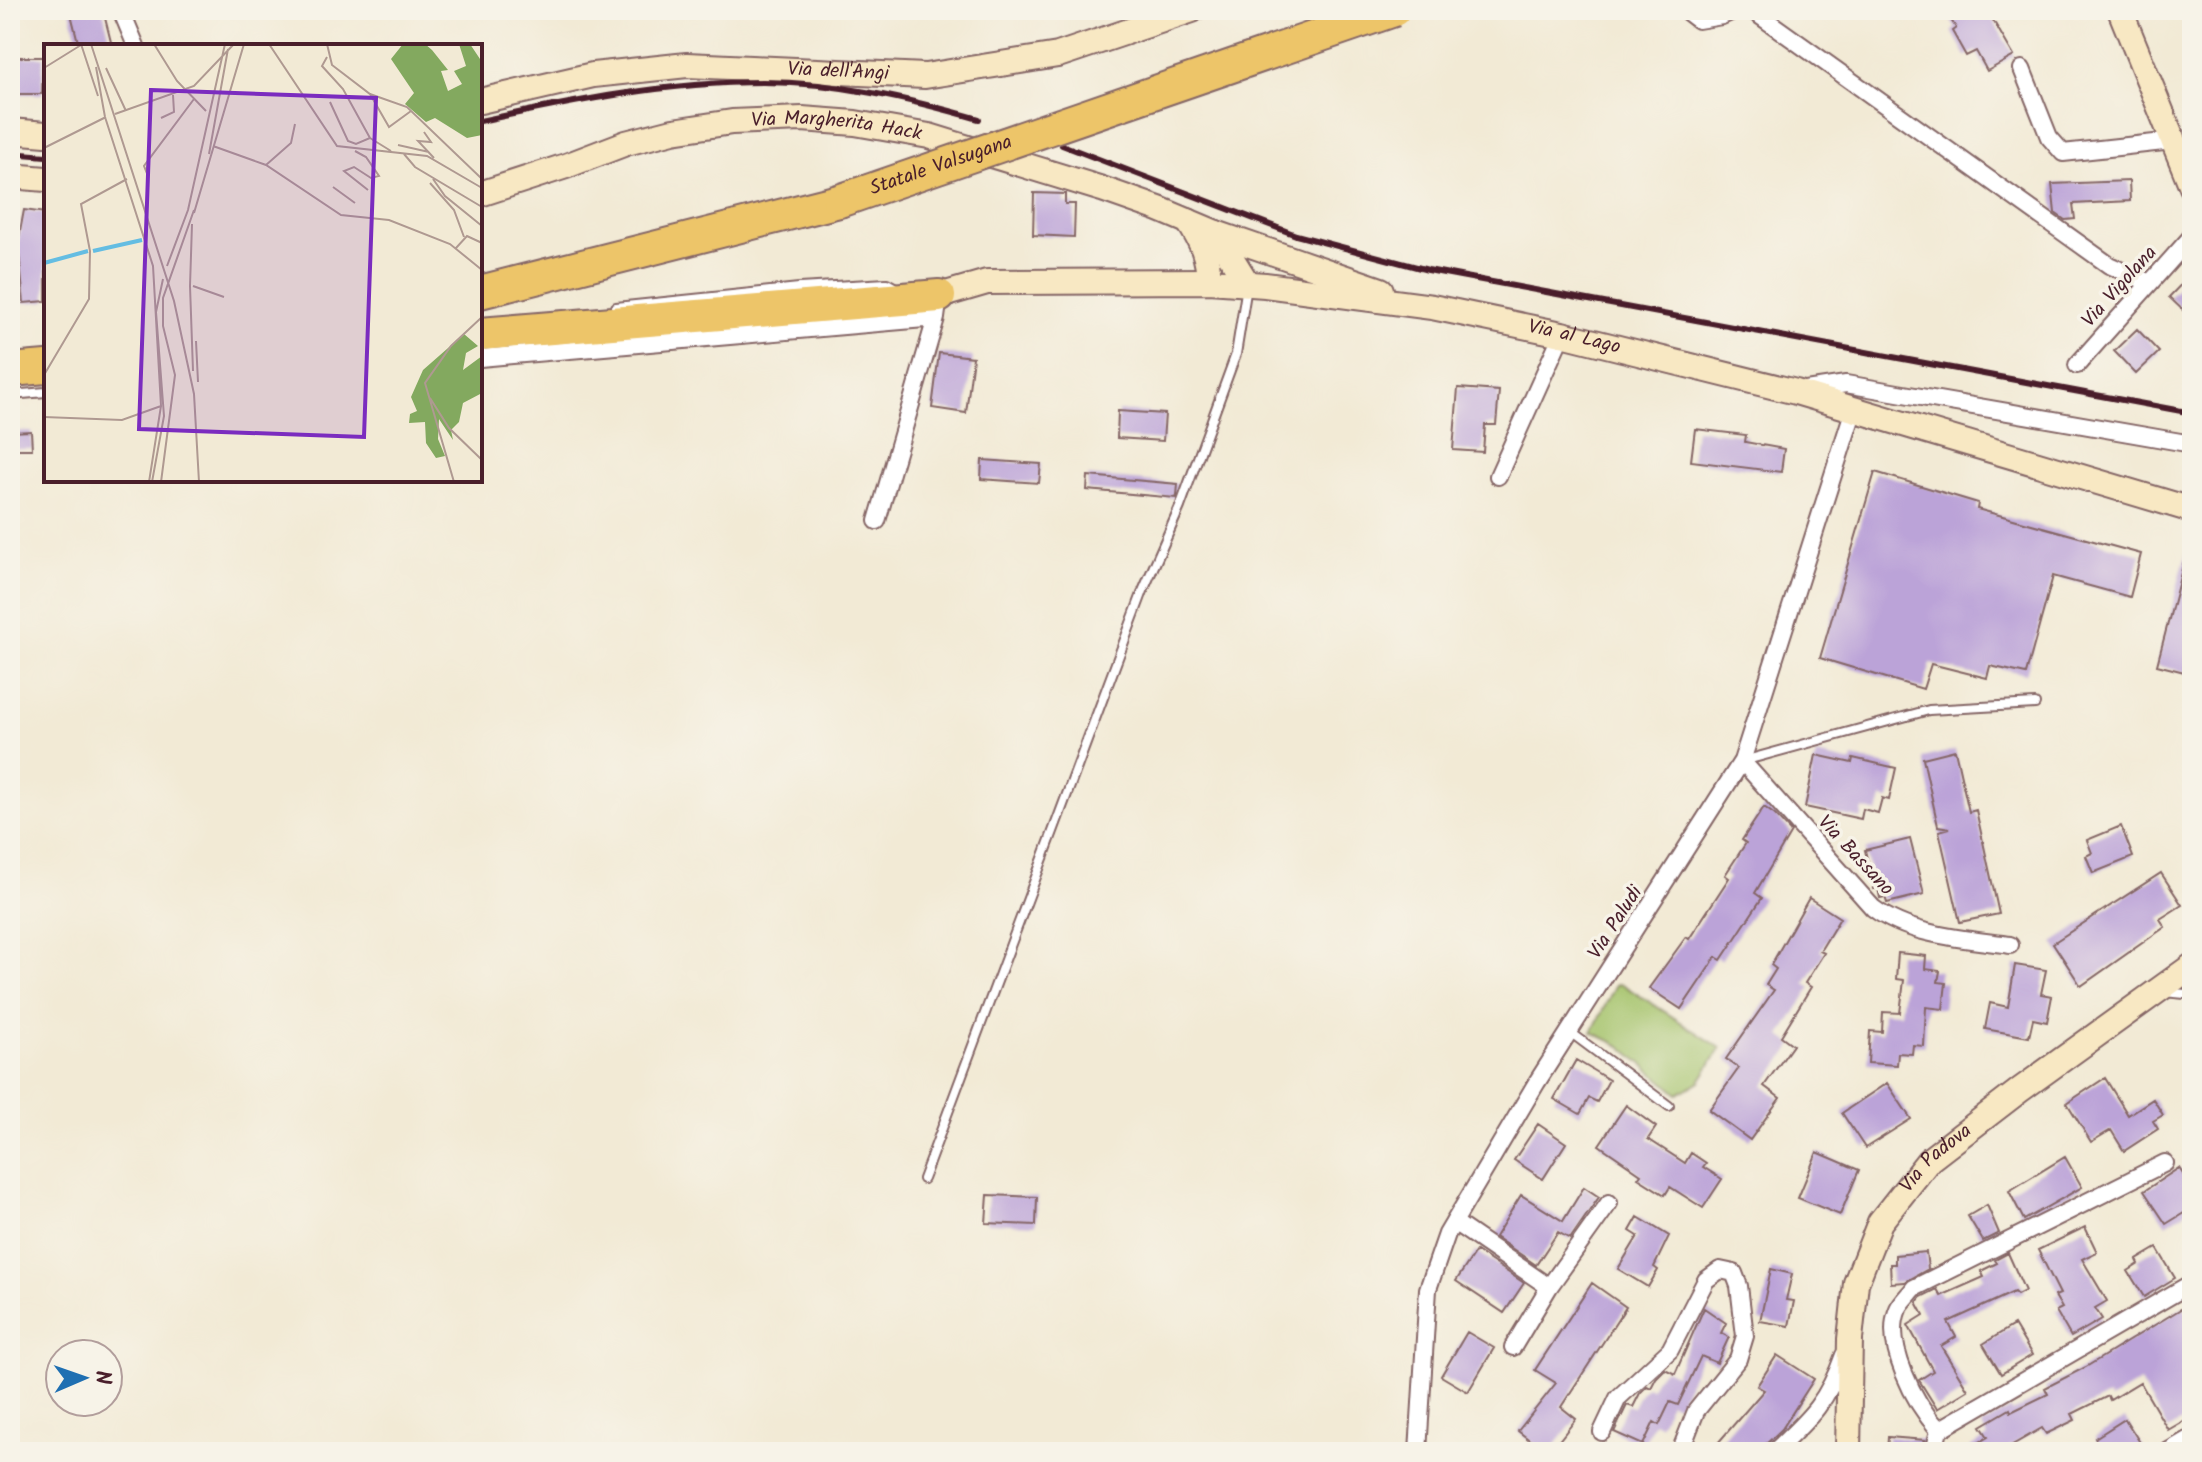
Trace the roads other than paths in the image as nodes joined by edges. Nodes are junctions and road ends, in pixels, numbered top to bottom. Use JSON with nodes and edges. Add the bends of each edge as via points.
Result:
{"nodes":[{"id":1,"x":121,"y":10,"type":"edge"},
{"id":2,"x":1192,"y":10,"type":"edge"},
{"id":3,"x":1341,"y":10,"type":"edge"},
{"id":4,"x":1394,"y":10,"type":"edge"},
{"id":5,"x":1685,"y":10,"type":"edge"},
{"id":6,"x":1735,"y":10,"type":"edge"},
{"id":7,"x":1752,"y":10,"type":"edge"},
{"id":8,"x":2120,"y":10,"type":"edge"},
{"id":9,"x":135,"y":44,"type":"edge"},
{"id":10,"x":2022,"y":69,"type":"dead end"},
{"id":11,"x":482,"y":101,"type":"edge"},
{"id":12,"x":10,"y":131,"type":"edge"},
{"id":13,"x":44,"y":134,"type":"edge"},
{"id":14,"x":2173,"y":141,"type":"junction"},
{"id":15,"x":10,"y":176,"type":"edge"},
{"id":16,"x":44,"y":179,"type":"edge"},
{"id":17,"x":2192,"y":187,"type":"edge"},
{"id":18,"x":836,"y":192,"type":"junction"},
{"id":19,"x":482,"y":193,"type":"edge"},
{"id":20,"x":1188,"y":221,"type":"junction"},
{"id":21,"x":1216,"y":233,"type":"junction"},
{"id":22,"x":2192,"y":236,"type":"edge"},
{"id":23,"x":482,"y":270,"type":"edge"},
{"id":24,"x":1209,"y":281,"type":"junction"},
{"id":25,"x":1247,"y":283,"type":"junction"},
{"id":26,"x":2150,"y":283,"type":"junction"},
{"id":27,"x":482,"y":291,"type":"edge"},
{"id":28,"x":930,"y":304,"type":"junction"},
{"id":29,"x":1432,"y":307,"type":"junction"},
{"id":30,"x":482,"y":334,"type":"edge"},
{"id":31,"x":1562,"y":334,"type":"junction"},
{"id":32,"x":482,"y":358,"type":"edge"},
{"id":33,"x":2077,"y":365,"type":"dead end"},
{"id":34,"x":44,"y":367,"type":"edge"},
{"id":35,"x":10,"y":370,"type":"edge"},
{"id":36,"x":44,"y":392,"type":"edge"},
{"id":37,"x":1796,"y":392,"type":"junction"},
{"id":38,"x":10,"y":395,"type":"edge"},
{"id":39,"x":1854,"y":409,"type":"junction"},
{"id":40,"x":2192,"y":444,"type":"edge"},
{"id":41,"x":1498,"y":476,"type":"dead end"},
{"id":42,"x":2192,"y":510,"type":"edge"},
{"id":43,"x":877,"y":521,"type":"dead end"},
{"id":44,"x":2035,"y":704,"type":"dead end"},
{"id":45,"x":1742,"y":761,"type":"junction"},
{"id":46,"x":2010,"y":945,"type":"dead end"},
{"id":47,"x":2192,"y":966,"type":"edge"},
{"id":48,"x":2159,"y":990,"type":"junction"},
{"id":49,"x":2192,"y":991,"type":"edge"},
{"id":50,"x":1570,"y":1032,"type":"junction"},
{"id":51,"x":1669,"y":1106,"type":"dead end"},
{"id":52,"x":2165,"y":1163,"type":"dead end"},
{"id":53,"x":923,"y":1179,"type":"dead end"},
{"id":54,"x":1609,"y":1203,"type":"dead end"},
{"id":55,"x":1454,"y":1222,"type":"junction"},
{"id":56,"x":2192,"y":1283,"type":"edge"},
{"id":57,"x":1549,"y":1287,"type":"junction"},
{"id":58,"x":1850,"y":1339,"type":"junction"},
{"id":59,"x":1513,"y":1347,"type":"dead end"},
{"id":60,"x":1939,"y":1430,"type":"junction"},
{"id":61,"x":1602,"y":1432,"type":"dead end"},
{"id":62,"x":2192,"y":1437,"type":"edge"},
{"id":63,"x":1418,"y":1452,"type":"edge"},
{"id":64,"x":1680,"y":1452,"type":"edge"},
{"id":65,"x":1774,"y":1452,"type":"edge"},
{"id":66,"x":1848,"y":1452,"type":"edge"},
{"id":67,"x":1934,"y":1452,"type":"edge"},
{"id":68,"x":2167,"y":1452,"type":"edge"}],
"edges":[{"from":1,"to":9,"type":"street"},
{"from":2,"to":11,"type":"main road","name":"Via dell'Angi","via":[[1058,55],[925,76],[687,65],[593,75]]},
{"from":3,"to":18,"type":"highway","name":"Statale Valsugana"},
{"from":4,"to":18,"type":"highway","name":"Statale Valsugana","bridge":true},
{"from":5,"to":6,"type":"street","via":[[1698,20]]},
{"from":7,"to":26,"type":"street","via":[[2109,265]]},
{"from":8,"to":14,"type":"main road"},
{"from":10,"to":14,"type":"street","via":[[2049,137],[2063,153]]},
{"from":12,"to":13,"type":"main road"},
{"from":14,"to":17,"type":"main road"},
{"from":15,"to":16,"type":"main road"},
{"from":18,"to":23,"type":"highway","name":"Statale Valsugana"},
{"from":18,"to":27,"type":"highway","name":"Statale Valsugana"},
{"from":19,"to":20,"type":"main road","name":"Via Margherita Hack","via":[[673,131],[802,119],[929,136]]},
{"from":20,"to":21,"type":"main road","name":"Via Margherita Hack"},
{"from":20,"to":24,"type":"main road","via":[[1208,258]]},
{"from":21,"to":25,"type":"main road"},
{"from":21,"to":29,"type":"main road","name":"Via Margherita Hack"},
{"from":22,"to":26,"type":"street","name":"Via Vigolana"},
{"from":24,"to":25,"type":"main road","name":"Via al Lago"},
{"from":24,"to":28,"type":"main road","name":"Via al Lago","via":[[987,282]]},
{"from":25,"to":29,"type":"main road","name":"Via al Lago"},
{"from":25,"to":53,"type":"lane","via":[[1236,354],[1189,484],[1143,591]]},
{"from":26,"to":33,"type":"street","name":"Via Vigolana"},
{"from":28,"to":30,"type":"highway"},
{"from":28,"to":32,"type":"street"},
{"from":28,"to":43,"type":"street"},
{"from":29,"to":31,"type":"main road","name":"Via al Lago"},
{"from":31,"to":37,"type":"main road","name":"Via al Lago"},
{"from":31,"to":41,"type":"street"},
{"from":34,"to":35,"type":"highway"},
{"from":36,"to":38,"type":"lane"},
{"from":37,"to":39,"type":"main road","name":"Via al Lago"},
{"from":37,"to":40,"type":"street","via":[[1846,384]]},
{"from":39,"to":42,"type":"main road","name":"Via al Lago"},
{"from":39,"to":45,"type":"street","name":"Via Paludi"},
{"from":44,"to":45,"type":"lane","via":[[1929,710]]},
{"from":45,"to":46,"type":"street","name":"Via Bassano","via":[[1889,920]]},
{"from":45,"to":50,"type":"street","name":"Via Paludi"},
{"from":47,"to":48,"type":"main road","name":"Via Padova"},
{"from":48,"to":49,"type":"lane"},
{"from":48,"to":58,"type":"main road","name":"Via Padova","via":[[1929,1160],[1880,1222],[1856,1283]]},
{"from":50,"to":51,"type":"lane"},
{"from":50,"to":55,"type":"street","name":"Via Paludi"},
{"from":52,"to":60,"type":"street","via":[[1914,1288],[1898,1309],[1893,1344],[1922,1412]]},
{"from":54,"to":57,"type":"street"},
{"from":55,"to":57,"type":"street"},
{"from":55,"to":63,"type":"street","name":"Via Paludi","via":[[1428,1289]]},
{"from":56,"to":60,"type":"street"},
{"from":57,"to":59,"type":"street"},
{"from":58,"to":65,"type":"street","via":[[1835,1381],[1816,1412]]},
{"from":58,"to":66,"type":"main road","name":"Via Padova"},
{"from":60,"to":67,"type":"street"},
{"from":61,"to":64,"type":"street","via":[[1618,1398],[1670,1350],[1706,1280],[1720,1270],[1734,1273],[1745,1336],[1738,1359],[1696,1411]]},
{"from":62,"to":68,"type":"street"}]}
